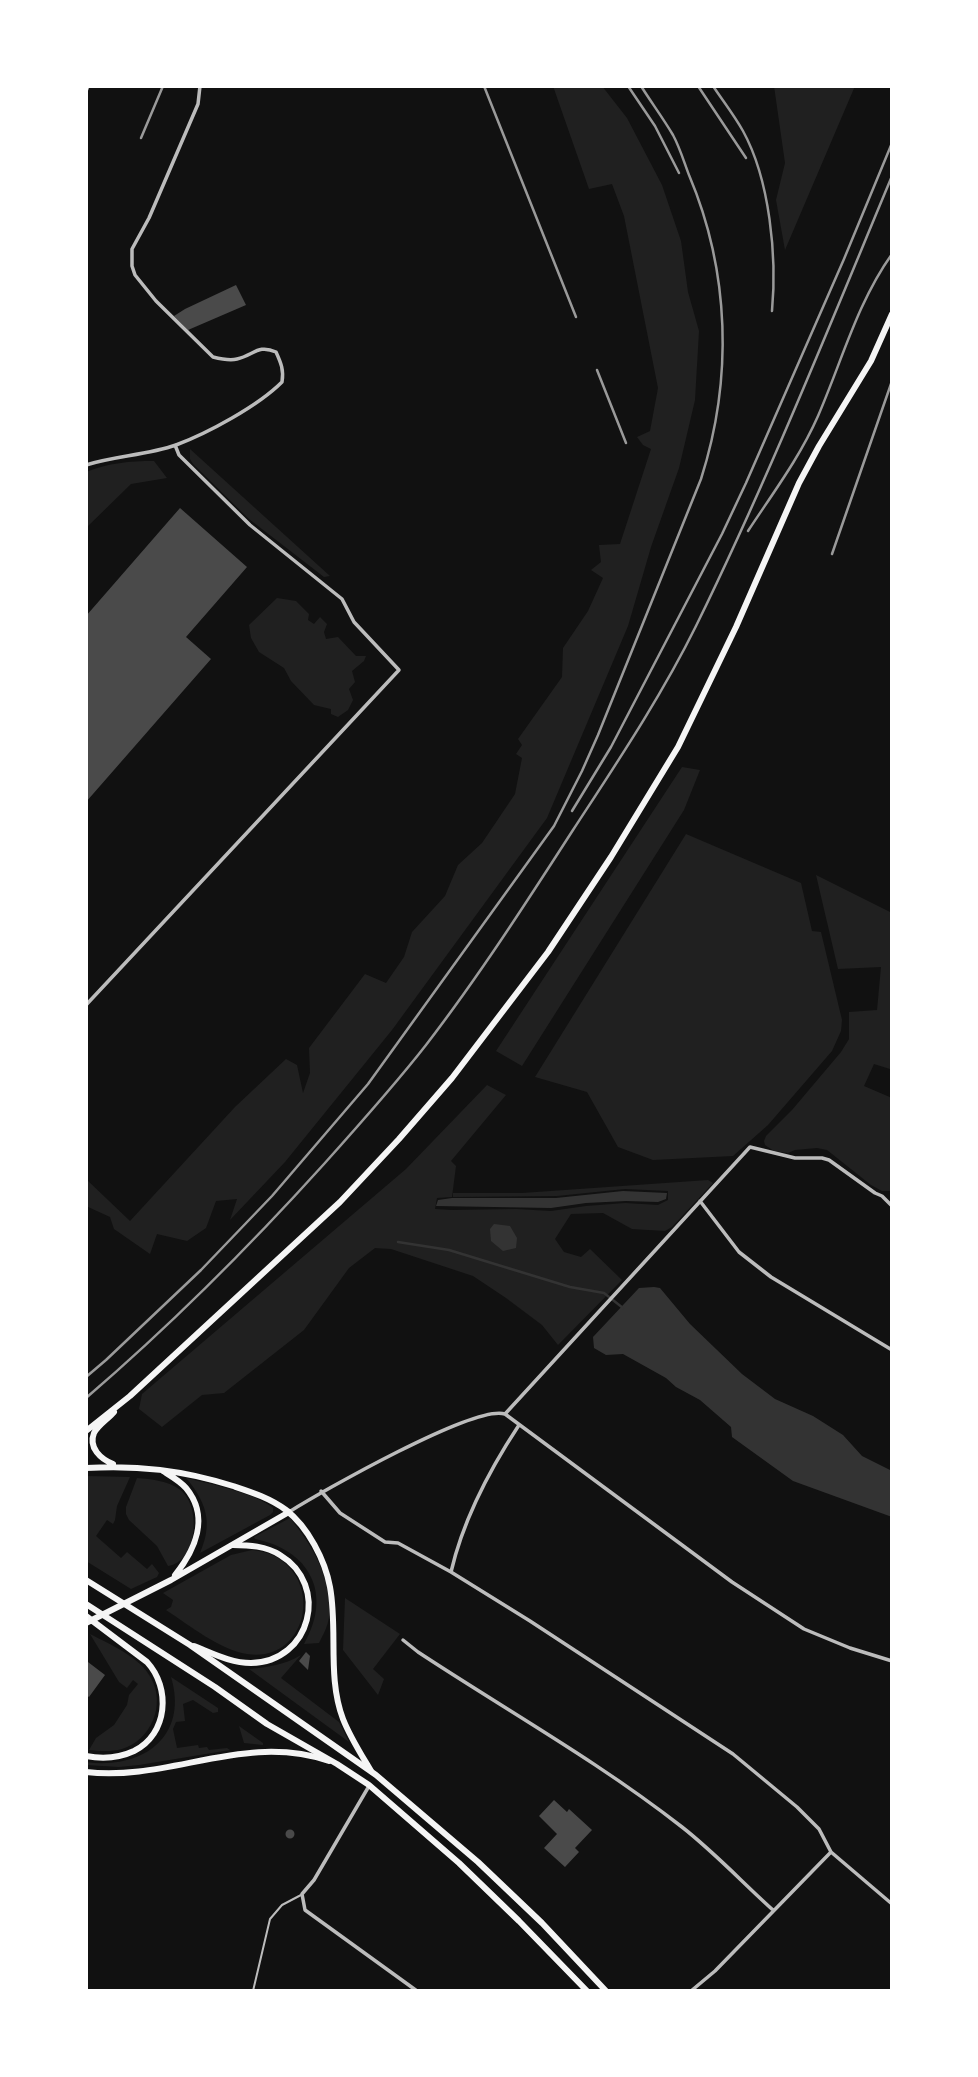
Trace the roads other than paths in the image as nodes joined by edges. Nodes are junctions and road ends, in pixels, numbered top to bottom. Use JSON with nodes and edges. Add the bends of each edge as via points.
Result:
{"nodes":[{"id":1,"x":88,"y":86,"type":"edge"},
{"id":2,"x":200,"y":86,"type":"edge"},
{"id":3,"x":86,"y":91,"type":"edge"},
{"id":4,"x":892,"y":314,"type":"edge"},
{"id":5,"x":175,"y":445,"type":"junction"},
{"id":6,"x":86,"y":465,"type":"edge"},
{"id":7,"x":86,"y":1005,"type":"edge"},
{"id":8,"x":882,"y":1196,"type":"junction"},
{"id":9,"x":892,"y":1196,"type":"edge"},
{"id":10,"x":700,"y":1201,"type":"junction"},
{"id":11,"x":892,"y":1206,"type":"edge"},
{"id":12,"x":892,"y":1350,"type":"edge"},
{"id":13,"x":130,"y":1396,"type":"junction"},
{"id":14,"x":505,"y":1414,"type":"junction"},
{"id":15,"x":519,"y":1425,"type":"junction"},
{"id":16,"x":86,"y":1431,"type":"edge"},
{"id":17,"x":118,"y":1466,"type":"junction"},
{"id":18,"x":86,"y":1468,"type":"edge"},
{"id":19,"x":160,"y":1469,"type":"junction"},
{"id":20,"x":321,"y":1492,"type":"junction"},
{"id":21,"x":289,"y":1512,"type":"junction"},
{"id":22,"x":233,"y":1545,"type":"junction"},
{"id":23,"x":451,"y":1572,"type":"junction"},
{"id":24,"x":86,"y":1580,"type":"edge"},
{"id":25,"x":171,"y":1580,"type":"junction"},
{"id":26,"x":86,"y":1604,"type":"edge"},
{"id":27,"x":86,"y":1616,"type":"edge"},
{"id":28,"x":86,"y":1623,"type":"edge"},
{"id":29,"x":403,"y":1640,"type":"dead end"},
{"id":30,"x":190,"y":1645,"type":"junction"},
{"id":31,"x":892,"y":1661,"type":"edge"},
{"id":32,"x":86,"y":1756,"type":"edge"},
{"id":33,"x":337,"y":1764,"type":"junction"},
{"id":34,"x":86,"y":1772,"type":"edge"},
{"id":35,"x":372,"y":1772,"type":"junction"},
{"id":36,"x":369,"y":1785,"type":"junction"},
{"id":37,"x":831,"y":1852,"type":"junction"},
{"id":38,"x":302,"y":1894,"type":"junction"},
{"id":39,"x":892,"y":1904,"type":"edge"},
{"id":40,"x":773,"y":1910,"type":"junction"},
{"id":41,"x":253,"y":1991,"type":"edge"},
{"id":42,"x":417,"y":1991,"type":"edge"},
{"id":43,"x":587,"y":1991,"type":"edge"},
{"id":44,"x":606,"y":1991,"type":"edge"},
{"id":45,"x":691,"y":1991,"type":"edge"}],
"edges":[{"from":1,"to":3,"type":"street"},
{"from":2,"to":5,"type":"street","via":[[198,104],[132,249],[132,266],[156,302],[213,357],[237,359],[267,348],[276,352],[284,371],[282,382],[262,398],[218,426]]},
{"from":4,"to":13,"type":"main road","via":[[871,361],[799,483],[678,747],[548,953],[452,1078],[391,1148],[340,1202]]},
{"from":5,"to":6,"type":"street"},
{"from":5,"to":7,"type":"street","via":[[179,455],[250,525],[342,599],[354,622],[398,670]]},
{"from":8,"to":9,"type":"street"},
{"from":8,"to":10,"type":"street","via":[[829,1160],[751,1147]]},
{"from":8,"to":11,"type":"street"},
{"from":10,"to":12,"type":"street","via":[[739,1252],[771,1277]]},
{"from":10,"to":14,"type":"street"},
{"from":13,"to":16,"type":"main road"},
{"from":13,"to":17,"type":"main road","via":[[93,1437],[97,1453]]},
{"from":14,"to":15,"type":"street"},
{"from":14,"to":20,"type":"street","via":[[486,1414],[443,1429]]},
{"from":15,"to":23,"type":"street","via":[[480,1494]]},
{"from":15,"to":31,"type":"street","via":[[732,1582],[804,1629]]},
{"from":17,"to":18,"type":"main road"},
{"from":17,"to":19,"type":"main road"},
{"from":19,"to":21,"type":"main road","via":[[247,1490]]},
{"from":19,"to":25,"type":"main road","via":[[186,1487],[199,1520],[187,1561]]},
{"from":20,"to":21,"type":"street"},
{"from":20,"to":23,"type":"street","via":[[340,1513],[385,1542],[398,1544]]},
{"from":21,"to":22,"type":"main road"},
{"from":21,"to":35,"type":"main road","via":[[312,1542],[328,1578],[339,1703]]},
{"from":22,"to":25,"type":"main road"},
{"from":22,"to":30,"type":"main road","via":[[264,1548],[293,1566],[308,1595],[305,1626],[288,1652],[262,1662],[223,1658]]},
{"from":23,"to":37,"type":"street","via":[[733,1754],[819,1829]]},
{"from":24,"to":30,"type":"main road"},
{"from":25,"to":28,"type":"main road"},
{"from":26,"to":33,"type":"main road","via":[[267,1724]]},
{"from":27,"to":32,"type":"main road","via":[[155,1670],[163,1690],[162,1714],[144,1744],[108,1758]]},
{"from":29,"to":40,"type":"street","via":[[651,1804]]},
{"from":30,"to":35,"type":"main road"},
{"from":33,"to":34,"type":"main road","via":[[308,1754],[268,1751],[139,1772]]},
{"from":33,"to":36,"type":"main road"},
{"from":35,"to":44,"type":"main road","via":[[478,1862]]},
{"from":36,"to":38,"type":"street"},
{"from":36,"to":43,"type":"main road","via":[[459,1863]]},
{"from":37,"to":39,"type":"street"},
{"from":37,"to":40,"type":"street"},
{"from":38,"to":41,"type":"lane","via":[[282,1905],[271,1919]]},
{"from":38,"to":42,"type":"street","via":[[305,1910]]},
{"from":40,"to":45,"type":"street"}]}
